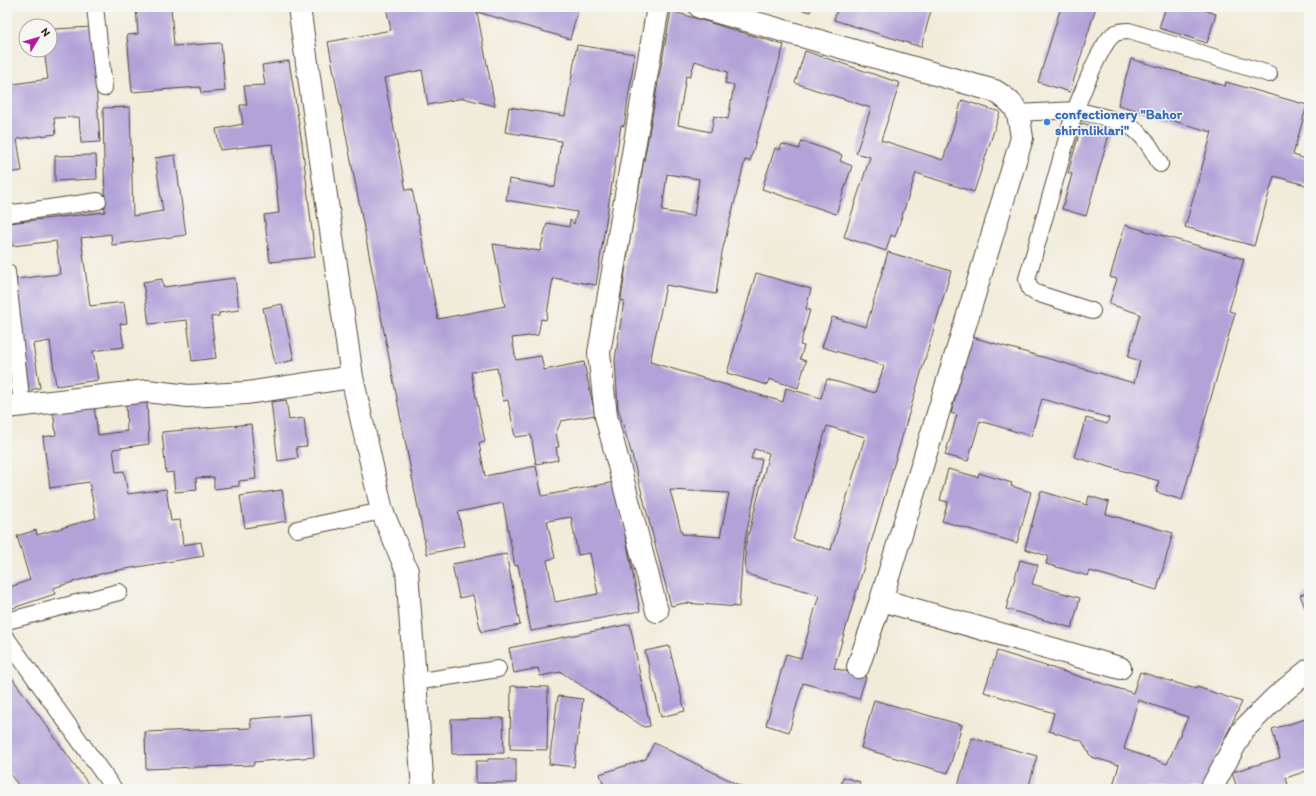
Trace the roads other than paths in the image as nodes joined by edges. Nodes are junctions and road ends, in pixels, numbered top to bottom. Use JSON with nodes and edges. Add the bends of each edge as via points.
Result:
{"nodes":[{"id":1,"x":95,"y":7,"type":"edge"},
{"id":2,"x":299,"y":7,"type":"edge"},
{"id":3,"x":658,"y":7,"type":"edge"},
{"id":4,"x":700,"y":7,"type":"edge"},
{"id":5,"x":1269,"y":74,"type":"dead end"},
{"id":6,"x":104,"y":88,"type":"dead end"},
{"id":7,"x":1075,"y":110,"type":"junction"},
{"id":8,"x":1018,"y":112,"type":"junction"},
{"id":9,"x":1160,"y":164,"type":"dead end"},
{"id":10,"x":98,"y":200,"type":"dead end"},
{"id":11,"x":7,"y":214,"type":"edge"},
{"id":12,"x":7,"y":272,"type":"edge"},
{"id":13,"x":1092,"y":311,"type":"dead end"},
{"id":14,"x":352,"y":376,"type":"junction"},
{"id":15,"x":15,"y":406,"type":"edge"},
{"id":16,"x":382,"y":511,"type":"junction"},
{"id":17,"x":298,"y":529,"type":"dead end"},
{"id":18,"x":119,"y":592,"type":"dead end"},
{"id":19,"x":881,"y":600,"type":"junction"},
{"id":20,"x":657,"y":611,"type":"dead end"},
{"id":21,"x":7,"y":621,"type":"edge"},
{"id":22,"x":7,"y":640,"type":"edge"},
{"id":23,"x":858,"y":667,"type":"dead end"},
{"id":24,"x":1120,"y":668,"type":"dead end"},
{"id":25,"x":498,"y":669,"type":"dead end"},
{"id":26,"x":1309,"y":670,"type":"edge"},
{"id":27,"x":415,"y":682,"type":"junction"},
{"id":28,"x":114,"y":789,"type":"edge"},
{"id":29,"x":422,"y":789,"type":"edge"},
{"id":30,"x":1211,"y":789,"type":"edge"}],
"edges":[{"from":1,"to":6,"type":"lane"},
{"from":2,"to":14,"type":"street"},
{"from":3,"to":20,"type":"street","via":[[599,353],[606,416]]},
{"from":4,"to":8,"type":"street","via":[[995,91],[1009,100]]},
{"from":5,"to":7,"type":"lane","via":[[1129,31],[1120,31],[1103,46]]},
{"from":7,"to":8,"type":"lane"},
{"from":7,"to":9,"type":"lane","via":[[1112,119],[1133,128],[1144,138]]},
{"from":7,"to":13,"type":"lane","via":[[1027,279],[1030,289],[1036,293]]},
{"from":8,"to":19,"type":"street","via":[[1022,138]]},
{"from":10,"to":11,"type":"lane"},
{"from":12,"to":15,"type":"lane"},
{"from":14,"to":15,"type":"street","via":[[247,393],[188,396],[147,391]]},
{"from":14,"to":16,"type":"street"},
{"from":16,"to":17,"type":"lane"},
{"from":16,"to":27,"type":"street","via":[[406,571]]},
{"from":18,"to":21,"type":"lane"},
{"from":19,"to":23,"type":"street"},
{"from":19,"to":24,"type":"street"},
{"from":22,"to":28,"type":"lane"},
{"from":25,"to":27,"type":"lane"},
{"from":26,"to":30,"type":"street","via":[[1275,698],[1243,730]]},
{"from":27,"to":29,"type":"street"}]}
